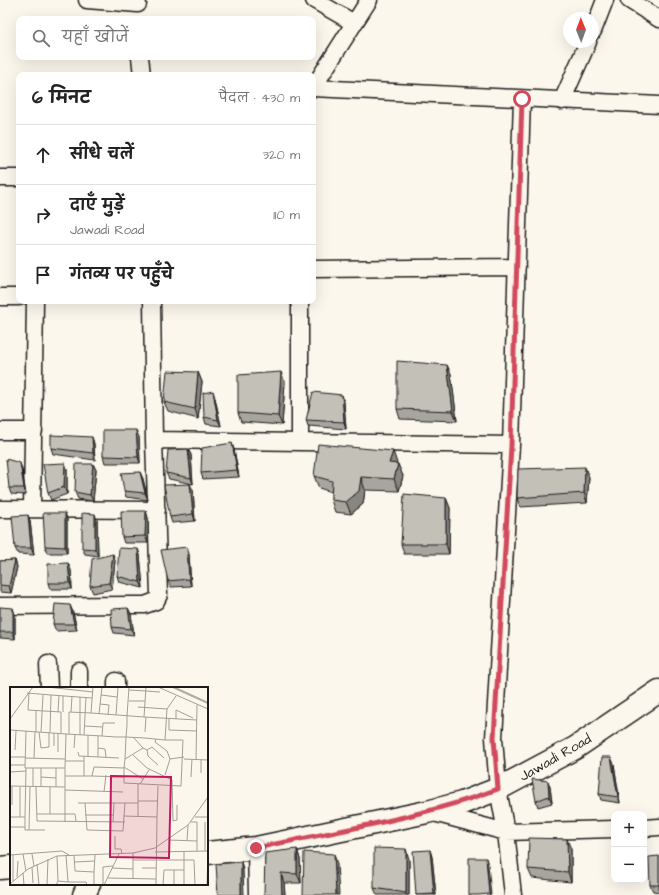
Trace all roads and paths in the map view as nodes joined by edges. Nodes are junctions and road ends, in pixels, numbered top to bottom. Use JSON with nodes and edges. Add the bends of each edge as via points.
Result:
{"nodes":[{"id":1,"x":87,"y":0,"type":"edge"},
{"id":2,"x":314,"y":0,"type":"edge"},
{"id":3,"x":369,"y":0,"type":"edge"},
{"id":4,"x":605,"y":0,"type":"edge"},
{"id":5,"x":629,"y":0,"type":"edge"},
{"id":6,"x":138,"y":8,"type":"edge"},
{"id":7,"x":599,"y":16,"type":"edge"},
{"id":8,"x":659,"y":19,"type":"edge"},
{"id":9,"x":354,"y":23,"type":"junction"},
{"id":10,"x":585,"y":48,"type":"edge"},
{"id":11,"x":140,"y":60,"type":"edge"},
{"id":12,"x":142,"y":72,"type":"edge"},
{"id":13,"x":316,"y":83,"type":"edge"},
{"id":14,"x":316,"y":88,"type":"edge"},
{"id":15,"x":522,"y":99,"type":"junction"},
{"id":16,"x":562,"y":101,"type":"junction"},
{"id":17,"x":659,"y":105,"type":"edge"},
{"id":18,"x":0,"y":178,"type":"edge"},
{"id":19,"x":16,"y":178,"type":"edge"},
{"id":20,"x":516,"y":267,"type":"junction"},
{"id":21,"x":316,"y":269,"type":"edge"},
{"id":22,"x":0,"y":297,"type":"edge"},
{"id":23,"x":16,"y":297,"type":"edge"},
{"id":24,"x":35,"y":304,"type":"edge"},
{"id":25,"x":152,"y":304,"type":"edge"},
{"id":26,"x":300,"y":304,"type":"edge"},
{"id":27,"x":0,"y":431,"type":"edge"},
{"id":28,"x":34,"y":431,"type":"junction"},
{"id":29,"x":154,"y":440,"type":"junction"},
{"id":30,"x":300,"y":442,"type":"junction"},
{"id":31,"x":511,"y":446,"type":"junction"},
{"id":32,"x":0,"y":509,"type":"edge"},
{"id":33,"x":32,"y":509,"type":"junction"},
{"id":34,"x":157,"y":510,"type":"junction"},
{"id":35,"x":0,"y":606,"type":"edge"},
{"id":36,"x":48,"y":664,"type":"dead end"},
{"id":37,"x":79,"y":671,"type":"dead end"},
{"id":38,"x":49,"y":687,"type":"edge"},
{"id":39,"x":79,"y":687,"type":"edge"},
{"id":40,"x":655,"y":697,"type":"edge"},
{"id":41,"x":498,"y":789,"type":"junction"},
{"id":42,"x":427,"y":812,"type":"junction"},
{"id":43,"x":659,"y":827,"type":"edge"},
{"id":44,"x":647,"y":828,"type":"edge"},
{"id":45,"x":611,"y":829,"type":"edge"},
{"id":46,"x":506,"y":832,"type":"junction"},
{"id":47,"x":256,"y":848,"type":"junction"},
{"id":48,"x":208,"y":853,"type":"edge"},
{"id":49,"x":10,"y":867,"type":"edge"},
{"id":50,"x":0,"y":868,"type":"edge"},
{"id":51,"x":89,"y":885,"type":"edge"},
{"id":52,"x":84,"y":895,"type":"edge"},
{"id":53,"x":257,"y":895,"type":"edge"},
{"id":54,"x":512,"y":895,"type":"edge"}],
"edges":[{"from":1,"to":6,"type":"street"},
{"from":2,"to":9,"type":"street"},
{"from":3,"to":9,"type":"street"},
{"from":4,"to":7,"type":"street"},
{"from":5,"to":8,"type":"street"},
{"from":9,"to":13,"type":"street"},
{"from":10,"to":16,"type":"street"},
{"from":11,"to":12,"type":"street"},
{"from":14,"to":15,"type":"street"},
{"from":15,"to":16,"type":"street"},
{"from":15,"to":20,"type":"street"},
{"from":16,"to":17,"type":"street"},
{"from":18,"to":19,"type":"street"},
{"from":20,"to":21,"type":"street"},
{"from":20,"to":31,"type":"street"},
{"from":22,"to":23,"type":"street"},
{"from":24,"to":28,"type":"street"},
{"from":25,"to":29,"type":"street"},
{"from":26,"to":30,"type":"street"},
{"from":27,"to":28,"type":"street"},
{"from":28,"to":33,"type":"street"},
{"from":29,"to":30,"type":"street"},
{"from":29,"to":34,"type":"street"},
{"from":30,"to":31,"type":"street"},
{"from":31,"to":41,"type":"street","via":[[494,744]]},
{"from":32,"to":33,"type":"street"},
{"from":33,"to":34,"type":"street"},
{"from":34,"to":35,"type":"street","via":[[159,595],[156,601],[132,606]]},
{"from":36,"to":38,"type":"street"},
{"from":37,"to":39,"type":"street"},
{"from":40,"to":41,"type":"street","name":"Jawadi Road","via":[[575,748]]},
{"from":41,"to":42,"type":"street","name":"Jawadi Road","via":[[462,803]]},
{"from":41,"to":46,"type":"street"},
{"from":42,"to":46,"type":"street"},
{"from":42,"to":47,"type":"street","name":"Jawadi Road"},
{"from":43,"to":44,"type":"street"},
{"from":45,"to":46,"type":"street"},
{"from":46,"to":54,"type":"street"},
{"from":47,"to":48,"type":"street","name":"Jawadi Road"},
{"from":47,"to":53,"type":"street"},
{"from":49,"to":50,"type":"street"},
{"from":51,"to":52,"type":"street"}]}
